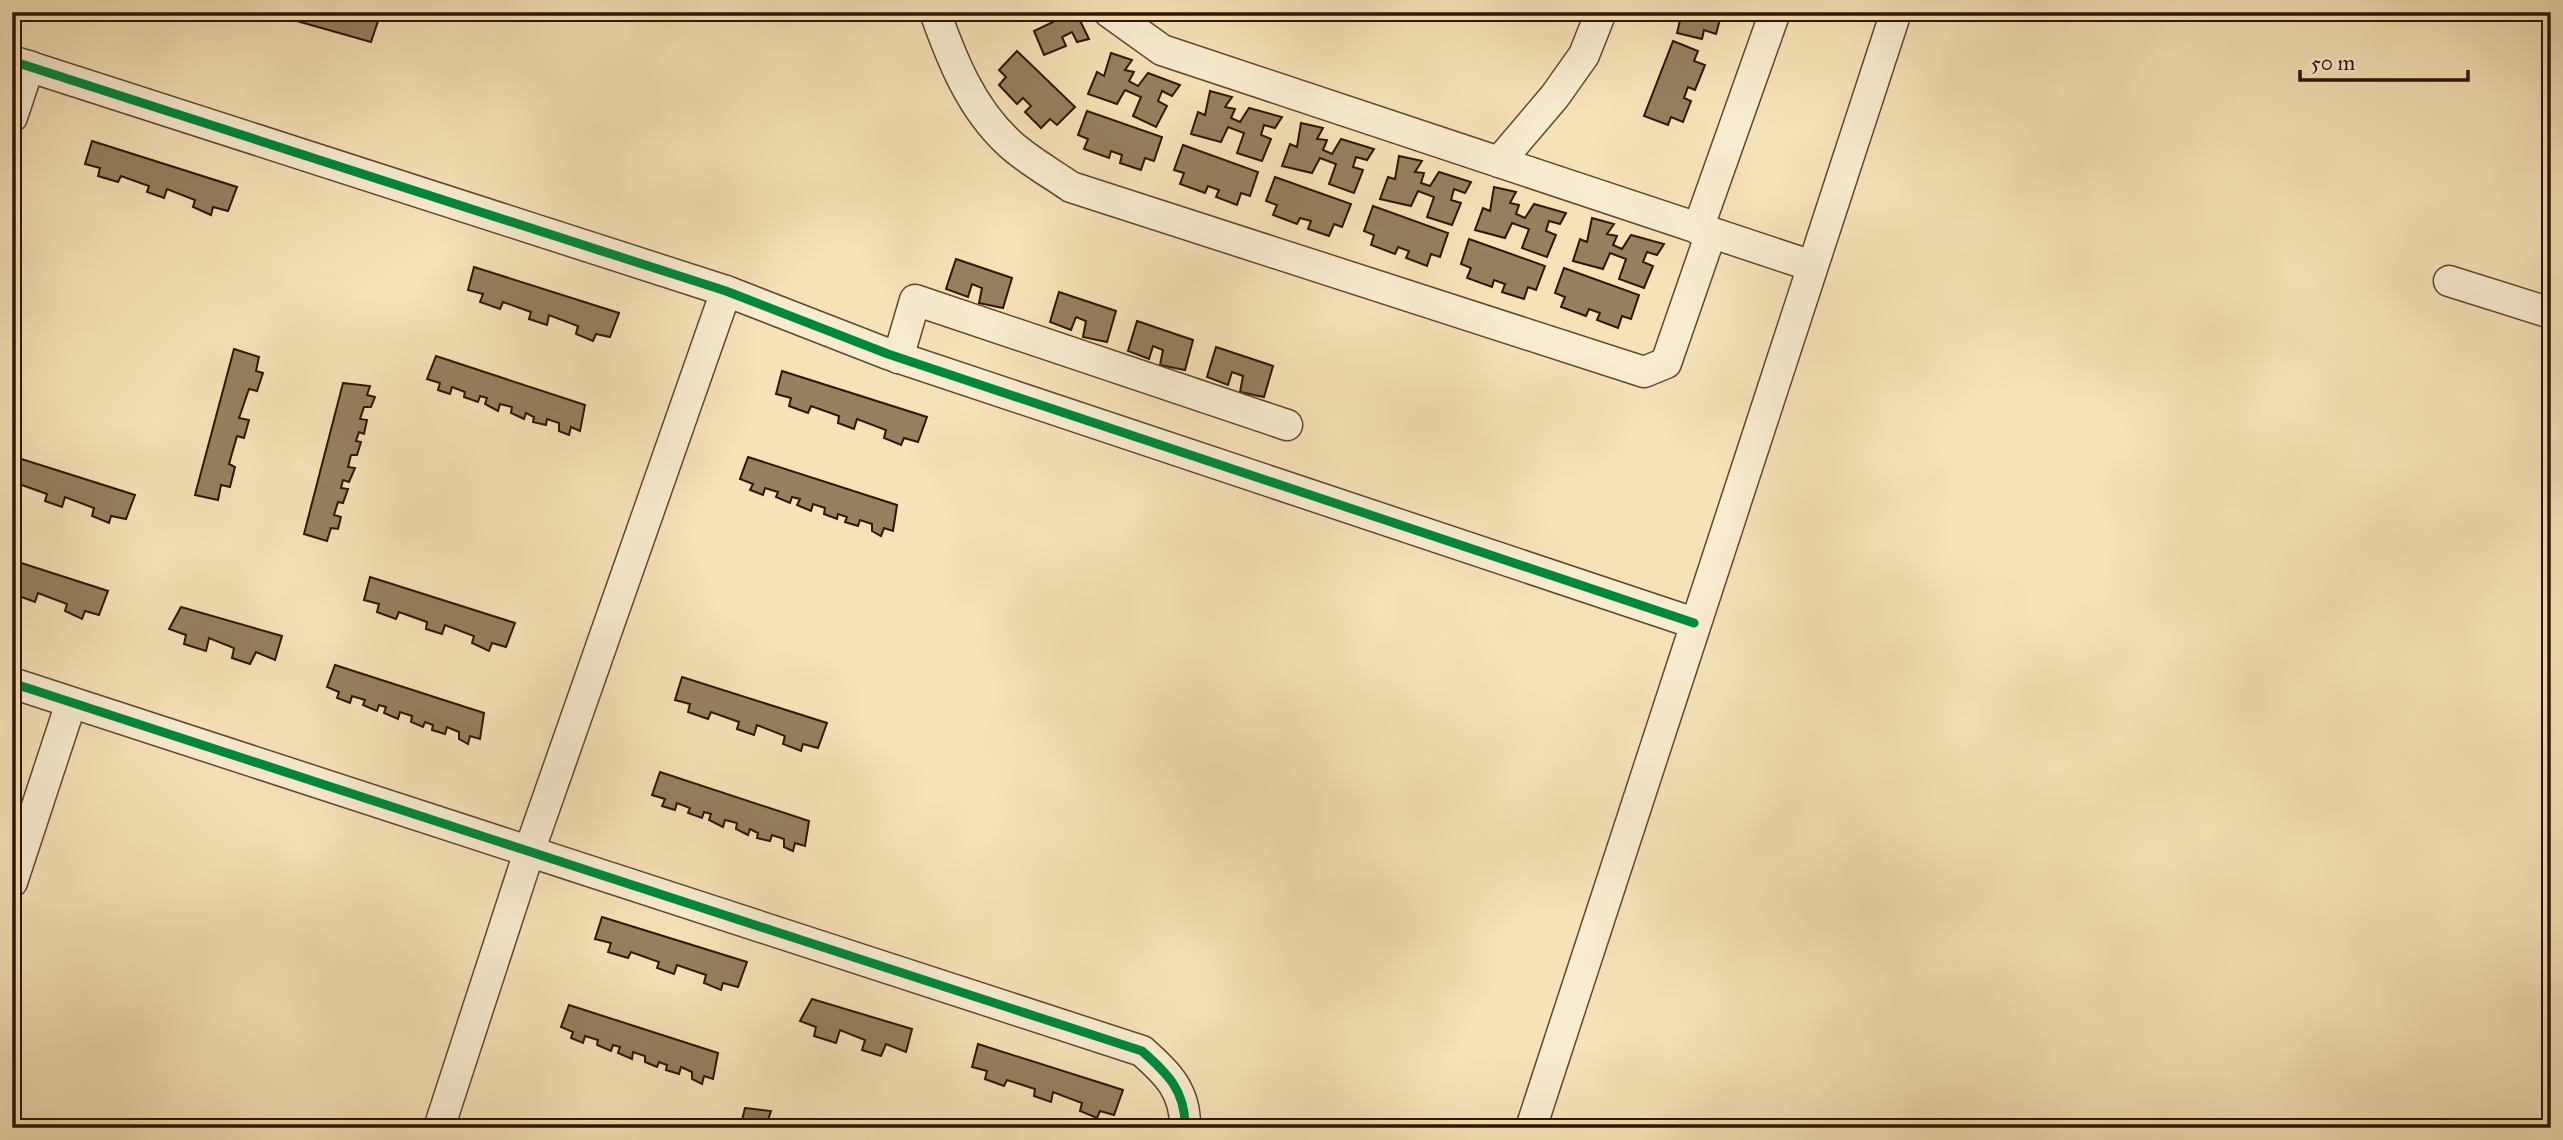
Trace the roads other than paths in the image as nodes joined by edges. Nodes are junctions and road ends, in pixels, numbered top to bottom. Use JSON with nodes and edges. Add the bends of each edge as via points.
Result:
{"nodes":[{"id":1,"x":935,"y":12,"type":"edge"},
{"id":2,"x":1109,"y":12,"type":"edge"},
{"id":3,"x":1601,"y":12,"type":"edge"},
{"id":4,"x":1775,"y":12,"type":"edge"},
{"id":5,"x":1896,"y":12,"type":"edge"},
{"id":6,"x":21,"y":63,"type":"edge"},
{"id":7,"x":12,"y":117,"type":"edge"},
{"id":8,"x":1499,"y":162,"type":"junction"},
{"id":9,"x":1705,"y":231,"type":"junction"},
{"id":10,"x":1812,"y":266,"type":"junction"},
{"id":11,"x":2449,"y":281,"type":"dead end"},
{"id":12,"x":726,"y":291,"type":"junction"},
{"id":13,"x":2551,"y":313,"type":"edge"},
{"id":14,"x":898,"y":358,"type":"junction"},
{"id":15,"x":1287,"y":425,"type":"dead end"},
{"id":16,"x":1695,"y":623,"type":"junction"},
{"id":17,"x":12,"y":683,"type":"edge"},
{"id":18,"x":71,"y":703,"type":"junction"},
{"id":19,"x":530,"y":849,"type":"junction"},
{"id":20,"x":12,"y":882,"type":"edge"},
{"id":21,"x":439,"y":1128,"type":"edge"},
{"id":22,"x":1185,"y":1128,"type":"edge"},
{"id":23,"x":1531,"y":1128,"type":"edge"}],
"edges":[{"from":1,"to":9,"type":"street","via":[[950,55],[980,111],[1009,144],[1071,187],[1644,372],[1665,363]]},
{"from":2,"to":8,"type":"street","via":[[1161,50]]},
{"from":3,"to":8,"type":"street","via":[[1584,55]]},
{"from":4,"to":9,"type":"street"},
{"from":5,"to":10,"type":"street"},
{"from":6,"to":7,"type":"street"},
{"from":6,"to":12,"type":"street"},
{"from":8,"to":9,"type":"street"},
{"from":9,"to":10,"type":"street"},
{"from":10,"to":16,"type":"street"},
{"from":11,"to":13,"type":"street"},
{"from":12,"to":14,"type":"street"},
{"from":12,"to":19,"type":"street"},
{"from":14,"to":15,"type":"street","via":[[915,300]]},
{"from":14,"to":16,"type":"street"},
{"from":16,"to":23,"type":"street"},
{"from":17,"to":18,"type":"street"},
{"from":18,"to":19,"type":"street"},
{"from":18,"to":20,"type":"street"},
{"from":19,"to":21,"type":"street"},
{"from":19,"to":22,"type":"street","via":[[1142,1051],[1171,1077],[1186,1112]]}]}
